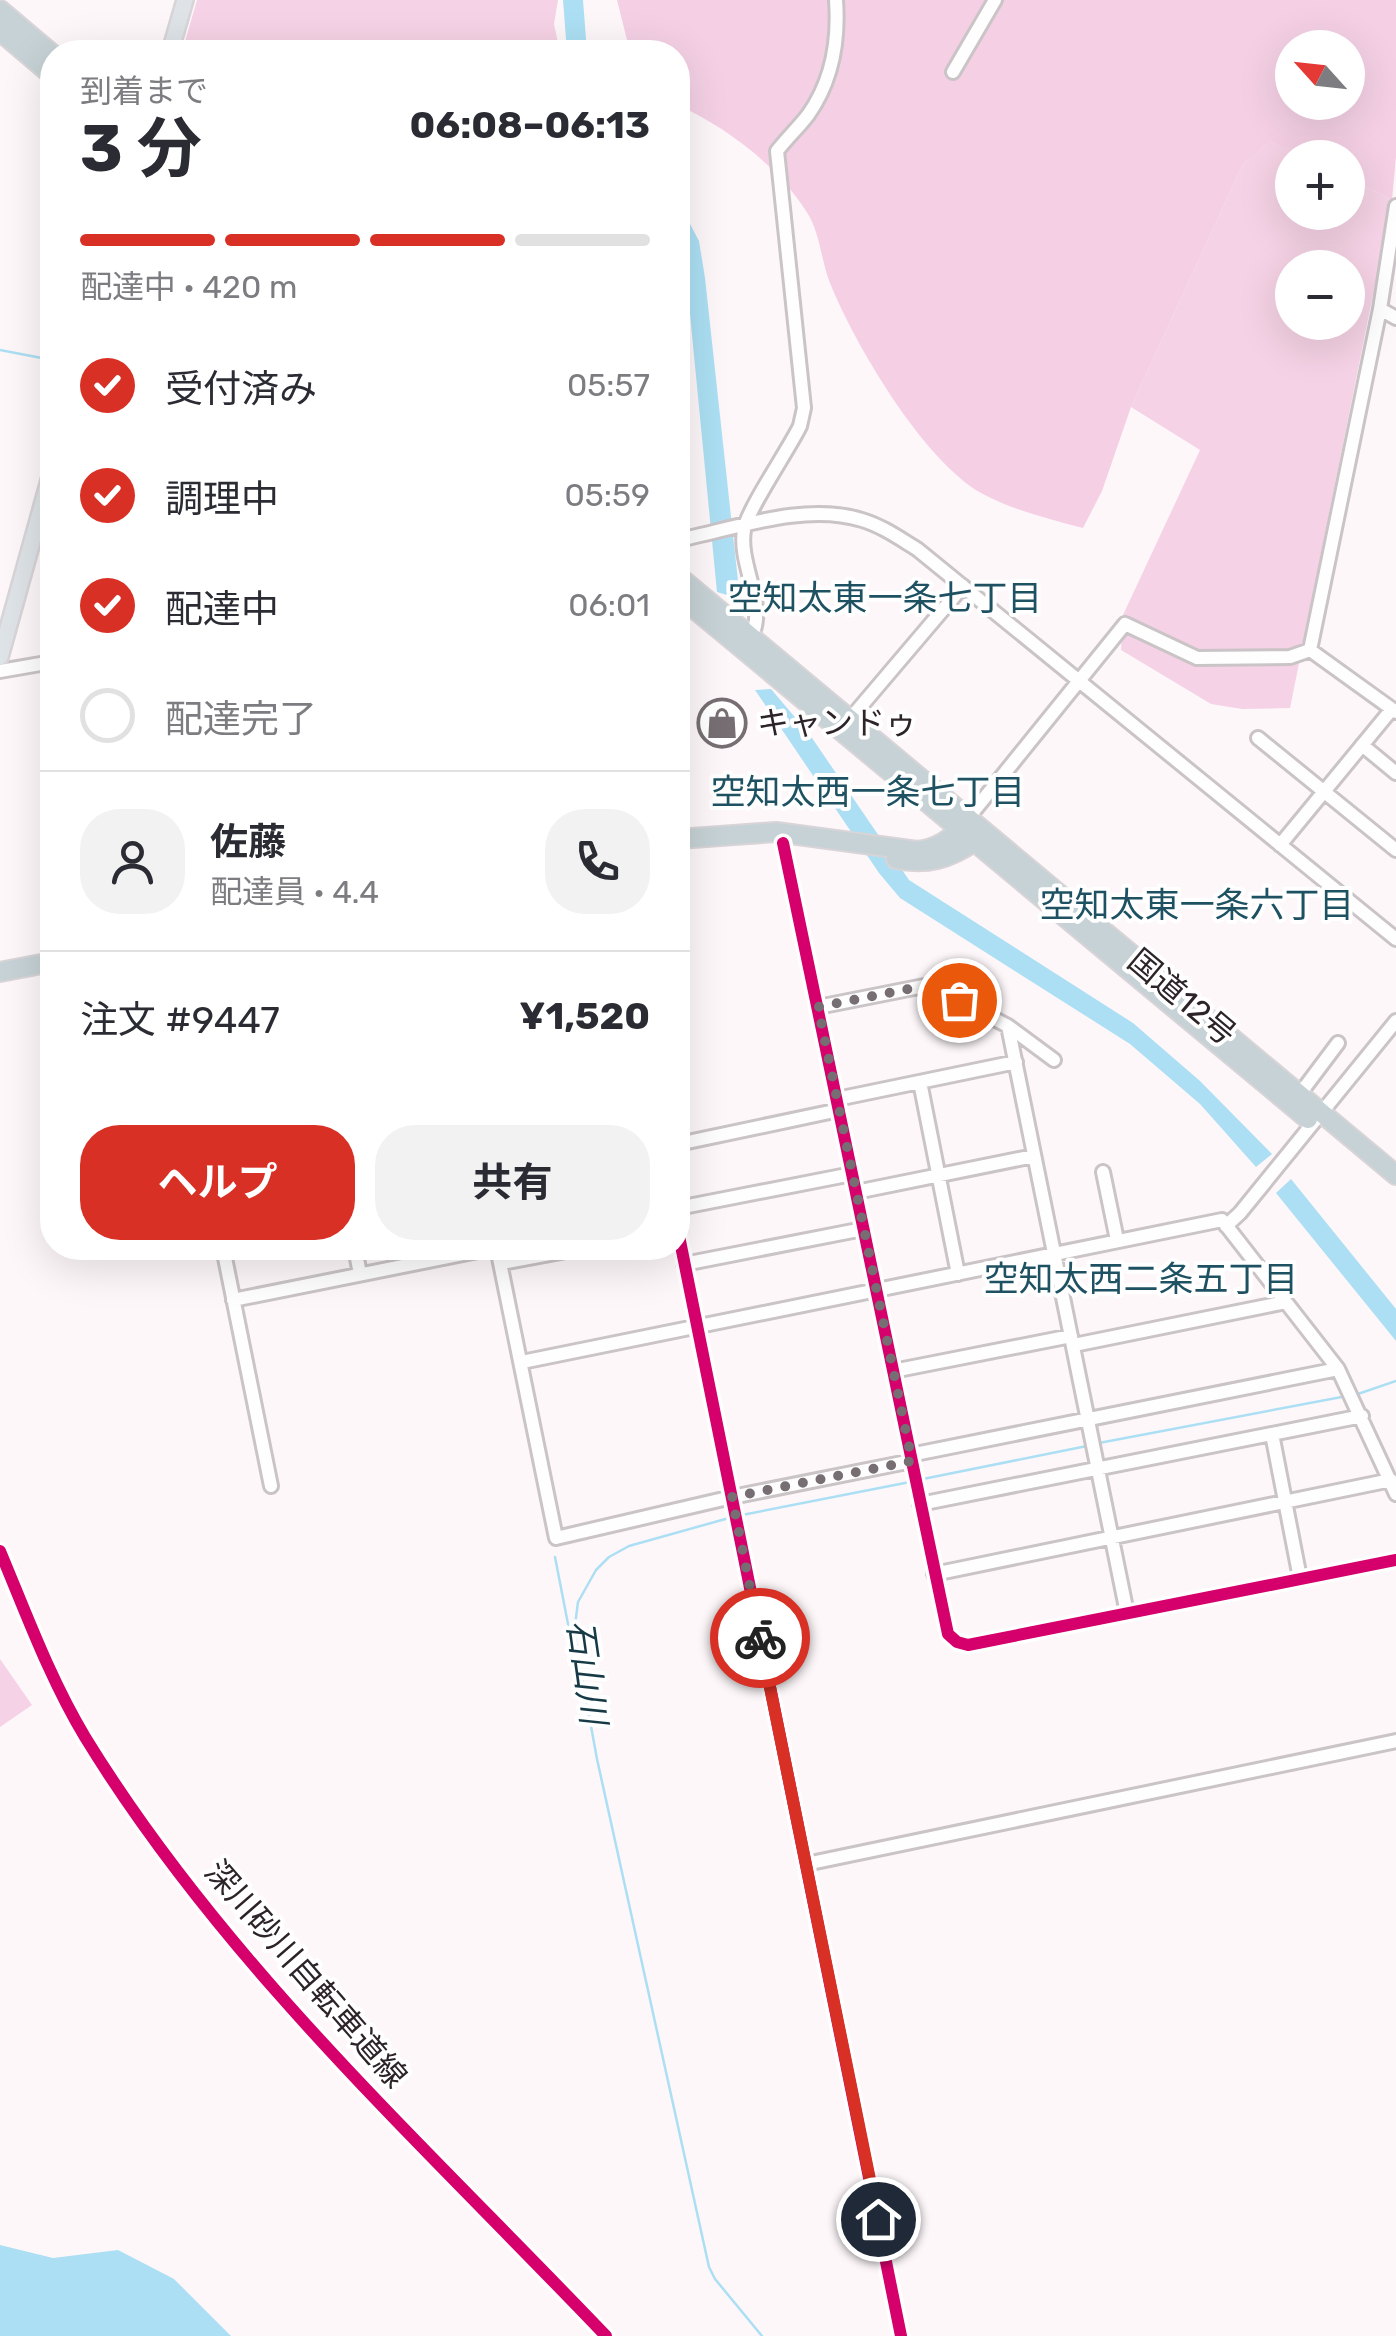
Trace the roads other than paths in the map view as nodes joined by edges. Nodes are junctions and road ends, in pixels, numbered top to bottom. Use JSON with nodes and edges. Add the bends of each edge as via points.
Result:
{"nodes":[{"id":1,"x":185,"y":0,"type":"edge"},
{"id":2,"x":836,"y":0,"type":"edge"},
{"id":3,"x":995,"y":0,"type":"edge"},
{"id":4,"x":0,"y":10,"type":"edge"},
{"id":5,"x":0,"y":32,"type":"edge"},
{"id":6,"x":173,"y":40,"type":"edge"},
{"id":7,"x":40,"y":44,"type":"edge"},
{"id":8,"x":40,"y":65,"type":"edge"},
{"id":9,"x":953,"y":72,"type":"dead end"},
{"id":10,"x":1396,"y":206,"type":"edge"},
{"id":11,"x":1380,"y":309,"type":"junction"},
{"id":12,"x":1396,"y":318,"type":"edge"},
{"id":13,"x":40,"y":513,"type":"edge"},
{"id":14,"x":739,"y":528,"type":"junction"},
{"id":15,"x":690,"y":538,"type":"edge"},
{"id":16,"x":690,"y":586,"type":"edge"},
{"id":17,"x":963,"y":586,"type":"junction"},
{"id":18,"x":690,"y":604,"type":"edge"},
{"id":19,"x":752,"y":637,"type":"junction"},
{"id":20,"x":1310,"y":650,"type":"junction"},
{"id":21,"x":0,"y":657,"type":"edge"},
{"id":22,"x":40,"y":664,"type":"edge"},
{"id":23,"x":0,"y":672,"type":"edge"},
{"id":24,"x":1080,"y":681,"type":"junction"},
{"id":25,"x":1394,"y":710,"type":"edge"},
{"id":26,"x":845,"y":725,"type":"junction"},
{"id":27,"x":1258,"y":738,"type":"dead end"},
{"id":28,"x":1362,"y":745,"type":"junction"},
{"id":29,"x":1396,"y":773,"type":"edge"},
{"id":30,"x":1324,"y":792,"type":"junction"},
{"id":31,"x":968,"y":829,"type":"junction"},
{"id":32,"x":690,"y":838,"type":"edge"},
{"id":33,"x":783,"y":844,"type":"junction"},
{"id":34,"x":850,"y":845,"type":"junction"},
{"id":35,"x":1280,"y":845,"type":"junction"},
{"id":36,"x":690,"y":848,"type":"edge"},
{"id":37,"x":1396,"y":850,"type":"edge"},
{"id":38,"x":1396,"y":939,"type":"edge"},
{"id":39,"x":40,"y":964,"type":"edge"},
{"id":40,"x":0,"y":972,"type":"edge"},
{"id":41,"x":40,"y":976,"type":"edge"},
{"id":42,"x":0,"y":984,"type":"edge"},
{"id":43,"x":818,"y":1007,"type":"junction"},
{"id":44,"x":1396,"y":1022,"type":"edge"},
{"id":45,"x":1008,"y":1026,"type":"junction"},
{"id":46,"x":1338,"y":1043,"type":"dead end"},
{"id":47,"x":1054,"y":1060,"type":"dead end"},
{"id":48,"x":1016,"y":1062,"type":"junction"},
{"id":49,"x":920,"y":1082,"type":"junction"},
{"id":50,"x":1299,"y":1095,"type":"junction"},
{"id":51,"x":838,"y":1105,"type":"junction"},
{"id":52,"x":1318,"y":1119,"type":"junction"},
{"id":53,"x":690,"y":1141,"type":"edge"},
{"id":54,"x":1034,"y":1156,"type":"junction"},
{"id":55,"x":1104,"y":1172,"type":"dead end"},
{"id":56,"x":852,"y":1174,"type":"junction"},
{"id":57,"x":938,"y":1175,"type":"junction"},
{"id":58,"x":1396,"y":1175,"type":"edge"},
{"id":59,"x":1396,"y":1190,"type":"edge"},
{"id":60,"x":856,"y":1192,"type":"junction"},
{"id":61,"x":690,"y":1206,"type":"edge"},
{"id":62,"x":1226,"y":1226,"type":"junction"},
{"id":63,"x":863,"y":1228,"type":"junction"},
{"id":64,"x":1116,"y":1240,"type":"junction"},
{"id":65,"x":1054,"y":1254,"type":"junction"},
{"id":66,"x":226,"y":1260,"type":"edge"},
{"id":67,"x":357,"y":1260,"type":"edge"},
{"id":68,"x":433,"y":1260,"type":"edge"},
{"id":69,"x":500,"y":1260,"type":"edge"},
{"id":70,"x":522,"y":1260,"type":"edge"},
{"id":71,"x":683,"y":1260,"type":"edge"},
{"id":72,"x":502,"y":1264,"type":"junction"},
{"id":73,"x":684,"y":1264,"type":"junction"},
{"id":74,"x":360,"y":1274,"type":"junction"},
{"id":75,"x":958,"y":1274,"type":"junction"},
{"id":76,"x":877,"y":1291,"type":"junction"},
{"id":77,"x":233,"y":1300,"type":"junction"},
{"id":78,"x":1286,"y":1302,"type":"junction"},
{"id":79,"x":697,"y":1326,"type":"junction"},
{"id":80,"x":1072,"y":1341,"type":"junction"},
{"id":81,"x":522,"y":1362,"type":"junction"},
{"id":82,"x":893,"y":1372,"type":"junction"},
{"id":83,"x":1342,"y":1375,"type":"junction"},
{"id":84,"x":1360,"y":1410,"type":"junction"},
{"id":85,"x":1088,"y":1421,"type":"junction"},
{"id":86,"x":1272,"y":1434,"type":"junction"},
{"id":87,"x":1097,"y":1461,"type":"junction"},
{"id":88,"x":912,"y":1463,"type":"junction"},
{"id":89,"x":271,"y":1486,"type":"dead end"},
{"id":90,"x":1394,"y":1486,"type":"edge"},
{"id":91,"x":734,"y":1502,"type":"junction"},
{"id":92,"x":1286,"y":1502,"type":"junction"},
{"id":93,"x":920,"y":1504,"type":"junction"},
{"id":94,"x":1112,"y":1538,"type":"junction"},
{"id":95,"x":1396,"y":1560,"type":"edge"},
{"id":96,"x":934,"y":1574,"type":"junction"},
{"id":97,"x":1300,"y":1578,"type":"junction"},
{"id":98,"x":1127,"y":1613,"type":"junction"},
{"id":99,"x":1396,"y":1741,"type":"edge"},
{"id":100,"x":806,"y":1864,"type":"junction"},
{"id":101,"x":901,"y":2336,"type":"edge"}],
"edges":[{"from":1,"to":6,"type":"main road"},
{"from":2,"to":14,"type":"street","via":[[830,74],[777,152],[804,408],[782,463]]},
{"from":3,"to":9,"type":"street"},
{"from":4,"to":7,"type":"highway"},
{"from":5,"to":8,"type":"highway"},
{"from":10,"to":11,"type":"street"},
{"from":11,"to":12,"type":"street"},
{"from":11,"to":20,"type":"street"},
{"from":13,"to":21,"type":"main road"},
{"from":14,"to":15,"type":"street"},
{"from":14,"to":17,"type":"street","via":[[818,514],[862,520],[890,532]]},
{"from":14,"to":19,"type":"street","via":[[758,624]]},
{"from":16,"to":19,"type":"highway"},
{"from":17,"to":24,"type":"street"},
{"from":17,"to":26,"type":"street"},
{"from":18,"to":26,"type":"highway"},
{"from":19,"to":26,"type":"highway"},
{"from":20,"to":24,"type":"street","via":[[1290,657],[1197,658],[1125,624]]},
{"from":20,"to":25,"type":"street"},
{"from":22,"to":23,"type":"street"},
{"from":24,"to":31,"type":"street"},
{"from":24,"to":35,"type":"street"},
{"from":25,"to":28,"type":"street"},
{"from":26,"to":31,"type":"highway"},
{"from":27,"to":30,"type":"street"},
{"from":28,"to":29,"type":"street"},
{"from":28,"to":30,"type":"street"},
{"from":30,"to":35,"type":"street"},
{"from":30,"to":37,"type":"street"},
{"from":31,"to":34,"type":"highway","via":[[937,860],[920,863]]},
{"from":31,"to":50,"type":"highway","name":"国道12号"},
{"from":31,"to":52,"type":"highway","name":"国道12号"},
{"from":32,"to":34,"type":"highway","via":[[776,832]]},
{"from":33,"to":34,"type":"highway"},
{"from":33,"to":36,"type":"highway"},
{"from":33,"to":43,"type":"street"},
{"from":35,"to":38,"type":"street"},
{"from":39,"to":40,"type":"highway"},
{"from":41,"to":42,"type":"highway"},
{"from":43,"to":45,"type":"street","via":[[924,986]]},
{"from":43,"to":51,"type":"street"},
{"from":44,"to":52,"type":"street"},
{"from":45,"to":47,"type":"street"},
{"from":45,"to":48,"type":"street"},
{"from":46,"to":50,"type":"street"},
{"from":48,"to":49,"type":"street"},
{"from":48,"to":54,"type":"street"},
{"from":49,"to":51,"type":"street"},
{"from":49,"to":57,"type":"street"},
{"from":50,"to":52,"type":"highway","name":"国道12号"},
{"from":51,"to":53,"type":"street"},
{"from":51,"to":56,"type":"street"},
{"from":52,"to":58,"type":"highway","name":"国道12号"},
{"from":52,"to":59,"type":"highway","name":"国道12号"},
{"from":52,"to":62,"type":"street"},
{"from":54,"to":57,"type":"street"},
{"from":54,"to":65,"type":"street"},
{"from":55,"to":64,"type":"street"},
{"from":56,"to":60,"type":"street"},
{"from":56,"to":61,"type":"street"},
{"from":57,"to":60,"type":"street"},
{"from":57,"to":75,"type":"street"},
{"from":60,"to":63,"type":"street"},
{"from":62,"to":64,"type":"street","via":[[1222,1220]]},
{"from":62,"to":78,"type":"street"},
{"from":63,"to":73,"type":"street"},
{"from":63,"to":76,"type":"street"},
{"from":64,"to":65,"type":"street"},
{"from":65,"to":75,"type":"street"},
{"from":65,"to":80,"type":"street"},
{"from":66,"to":77,"type":"street"},
{"from":67,"to":74,"type":"street"},
{"from":68,"to":74,"type":"street"},
{"from":69,"to":72,"type":"street"},
{"from":70,"to":72,"type":"street"},
{"from":71,"to":73,"type":"street"},
{"from":72,"to":81,"type":"street"},
{"from":73,"to":79,"type":"street"},
{"from":74,"to":77,"type":"street"},
{"from":75,"to":76,"type":"street"},
{"from":76,"to":79,"type":"street"},
{"from":76,"to":82,"type":"street"},
{"from":77,"to":89,"type":"street"},
{"from":78,"to":80,"type":"street"},
{"from":78,"to":83,"type":"street"},
{"from":79,"to":81,"type":"street"},
{"from":79,"to":91,"type":"street"},
{"from":80,"to":82,"type":"street"},
{"from":80,"to":85,"type":"street"},
{"from":81,"to":91,"type":"street","via":[[556,1538]]},
{"from":82,"to":88,"type":"street"},
{"from":83,"to":84,"type":"street"},
{"from":83,"to":85,"type":"street"},
{"from":84,"to":86,"type":"street"},
{"from":84,"to":90,"type":"street"},
{"from":85,"to":87,"type":"street"},
{"from":85,"to":88,"type":"street"},
{"from":86,"to":87,"type":"street"},
{"from":86,"to":92,"type":"street"},
{"from":87,"to":93,"type":"street"},
{"from":87,"to":94,"type":"street"},
{"from":88,"to":91,"type":"street"},
{"from":88,"to":93,"type":"street"},
{"from":90,"to":92,"type":"street"},
{"from":91,"to":100,"type":"street"},
{"from":92,"to":94,"type":"street"},
{"from":92,"to":97,"type":"street"},
{"from":93,"to":96,"type":"street"},
{"from":94,"to":96,"type":"street"},
{"from":94,"to":98,"type":"street"},
{"from":95,"to":97,"type":"street"},
{"from":96,"to":98,"type":"street","via":[[948,1634],[968,1645]]},
{"from":97,"to":98,"type":"street"},
{"from":99,"to":100,"type":"street"},
{"from":100,"to":101,"type":"street"}]}
